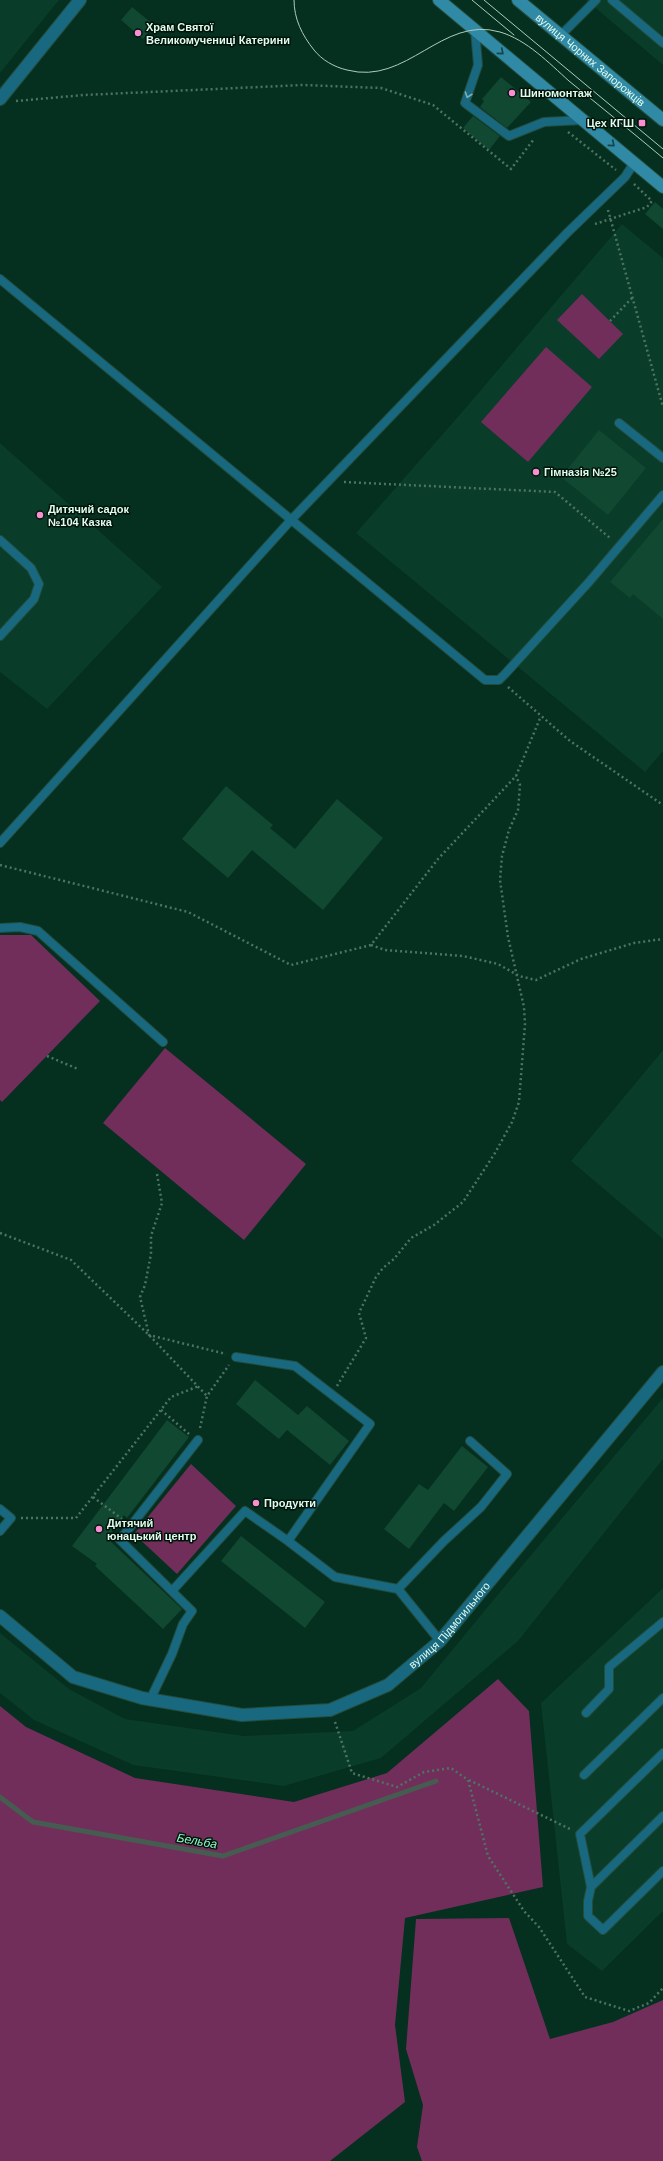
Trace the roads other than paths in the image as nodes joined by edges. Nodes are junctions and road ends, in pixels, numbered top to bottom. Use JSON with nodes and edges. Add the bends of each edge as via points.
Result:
{"nodes":[{"id":1,"x":80,"y":0,"type":"edge"},
{"id":2,"x":439,"y":0,"type":"edge"},
{"id":3,"x":518,"y":0,"type":"edge"},
{"id":4,"x":596,"y":0,"type":"edge"},
{"id":5,"x":612,"y":0,"type":"edge"},
{"id":6,"x":475,"y":30,"type":"junction"},
{"id":7,"x":561,"y":35,"type":"junction"},
{"id":8,"x":663,"y":43,"type":"edge"},
{"id":9,"x":4,"y":100,"type":"edge"},
{"id":10,"x":583,"y":120,"type":"junction"},
{"id":11,"x":663,"y":120,"type":"edge"},
{"id":12,"x":634,"y":163,"type":"junction"},
{"id":13,"x":663,"y":187,"type":"edge"},
{"id":14,"x":0,"y":279,"type":"edge"},
{"id":15,"x":619,"y":423,"type":"dead end"},
{"id":16,"x":663,"y":458,"type":"edge"},
{"id":17,"x":663,"y":495,"type":"edge"},
{"id":18,"x":291,"y":520,"type":"junction"},
{"id":19,"x":0,"y":540,"type":"edge"},
{"id":20,"x":0,"y":636,"type":"edge"},
{"id":21,"x":0,"y":843,"type":"edge"},
{"id":22,"x":0,"y":928,"type":"edge"},
{"id":23,"x":163,"y":1042,"type":"dead end"},
{"id":24,"x":236,"y":1357,"type":"road end"},
{"id":25,"x":663,"y":1372,"type":"edge"},
{"id":26,"x":198,"y":1440,"type":"road end"},
{"id":27,"x":470,"y":1441,"type":"dead end"},
{"id":28,"x":0,"y":1509,"type":"edge"},
{"id":29,"x":0,"y":1531,"type":"edge"},
{"id":30,"x":288,"y":1541,"type":"junction"},
{"id":31,"x":398,"y":1590,"type":"junction"},
{"id":32,"x":172,"y":1591,"type":"junction"},
{"id":33,"x":0,"y":1616,"type":"edge"},
{"id":34,"x":663,"y":1622,"type":"edge"},
{"id":35,"x":440,"y":1641,"type":"junction"},
{"id":36,"x":663,"y":1698,"type":"edge"},
{"id":37,"x":150,"y":1700,"type":"junction"},
{"id":38,"x":586,"y":1713,"type":"dead end"},
{"id":39,"x":663,"y":1753,"type":"edge"},
{"id":40,"x":584,"y":1775,"type":"dead end"},
{"id":41,"x":663,"y":1816,"type":"edge"},
{"id":42,"x":663,"y":1871,"type":"edge"},
{"id":43,"x":591,"y":1887,"type":"junction"}],
"edges":[{"from":1,"to":9,"type":"street"},
{"from":2,"to":6,"type":"main road"},
{"from":3,"to":7,"type":"main road","name":"вулиця Чорних Запорожців"},
{"from":4,"to":7,"type":"lane"},
{"from":5,"to":8,"type":"lane"},
{"from":6,"to":10,"type":"main road","one_way":true},
{"from":6,"to":10,"type":"lane","one_way":true,"via":[[478,65],[465,103],[509,136],[544,122]]},
{"from":7,"to":11,"type":"main road","name":"вулиця Чорних Запорожців"},
{"from":10,"to":12,"type":"main road","one_way":true},
{"from":12,"to":13,"type":"main road"},
{"from":12,"to":18,"type":"lane","via":[[625,177],[561,239]]},
{"from":14,"to":18,"type":"lane"},
{"from":15,"to":16,"type":"lane"},
{"from":17,"to":18,"type":"lane","via":[[590,582],[499,680],[491,681],[479,676]]},
{"from":18,"to":21,"type":"lane"},
{"from":19,"to":20,"type":"lane","via":[[31,568],[39,584],[34,599]]},
{"from":22,"to":23,"type":"lane","via":[[20,927],[38,931]]},
{"from":24,"to":30,"type":"lane","via":[[295,1366],[370,1424]]},
{"from":25,"to":35,"type":"street","name":"вулиця Підмогильного"},
{"from":26,"to":32,"type":"lane","via":[[120,1540]]},
{"from":27,"to":31,"type":"lane","via":[[507,1474],[481,1507],[444,1541]]},
{"from":28,"to":29,"type":"lane","via":[[11,1518]]},
{"from":30,"to":31,"type":"lane","via":[[335,1577]]},
{"from":30,"to":32,"type":"lane","via":[[245,1511]]},
{"from":31,"to":35,"type":"lane"},
{"from":32,"to":37,"type":"lane","via":[[192,1611],[183,1624]]},
{"from":33,"to":37,"type":"street","name":"вулиця Підмогильного","via":[[74,1677]]},
{"from":34,"to":38,"type":"lane","via":[[609,1667],[609,1690]]},
{"from":35,"to":37,"type":"street","name":"вулиця Підмогильного","via":[[388,1684],[330,1710],[242,1715]]},
{"from":36,"to":40,"type":"lane"},
{"from":39,"to":43,"type":"lane","via":[[580,1834]]},
{"from":41,"to":43,"type":"lane"},
{"from":42,"to":43,"type":"lane","via":[[603,1930],[588,1916]]}]}
